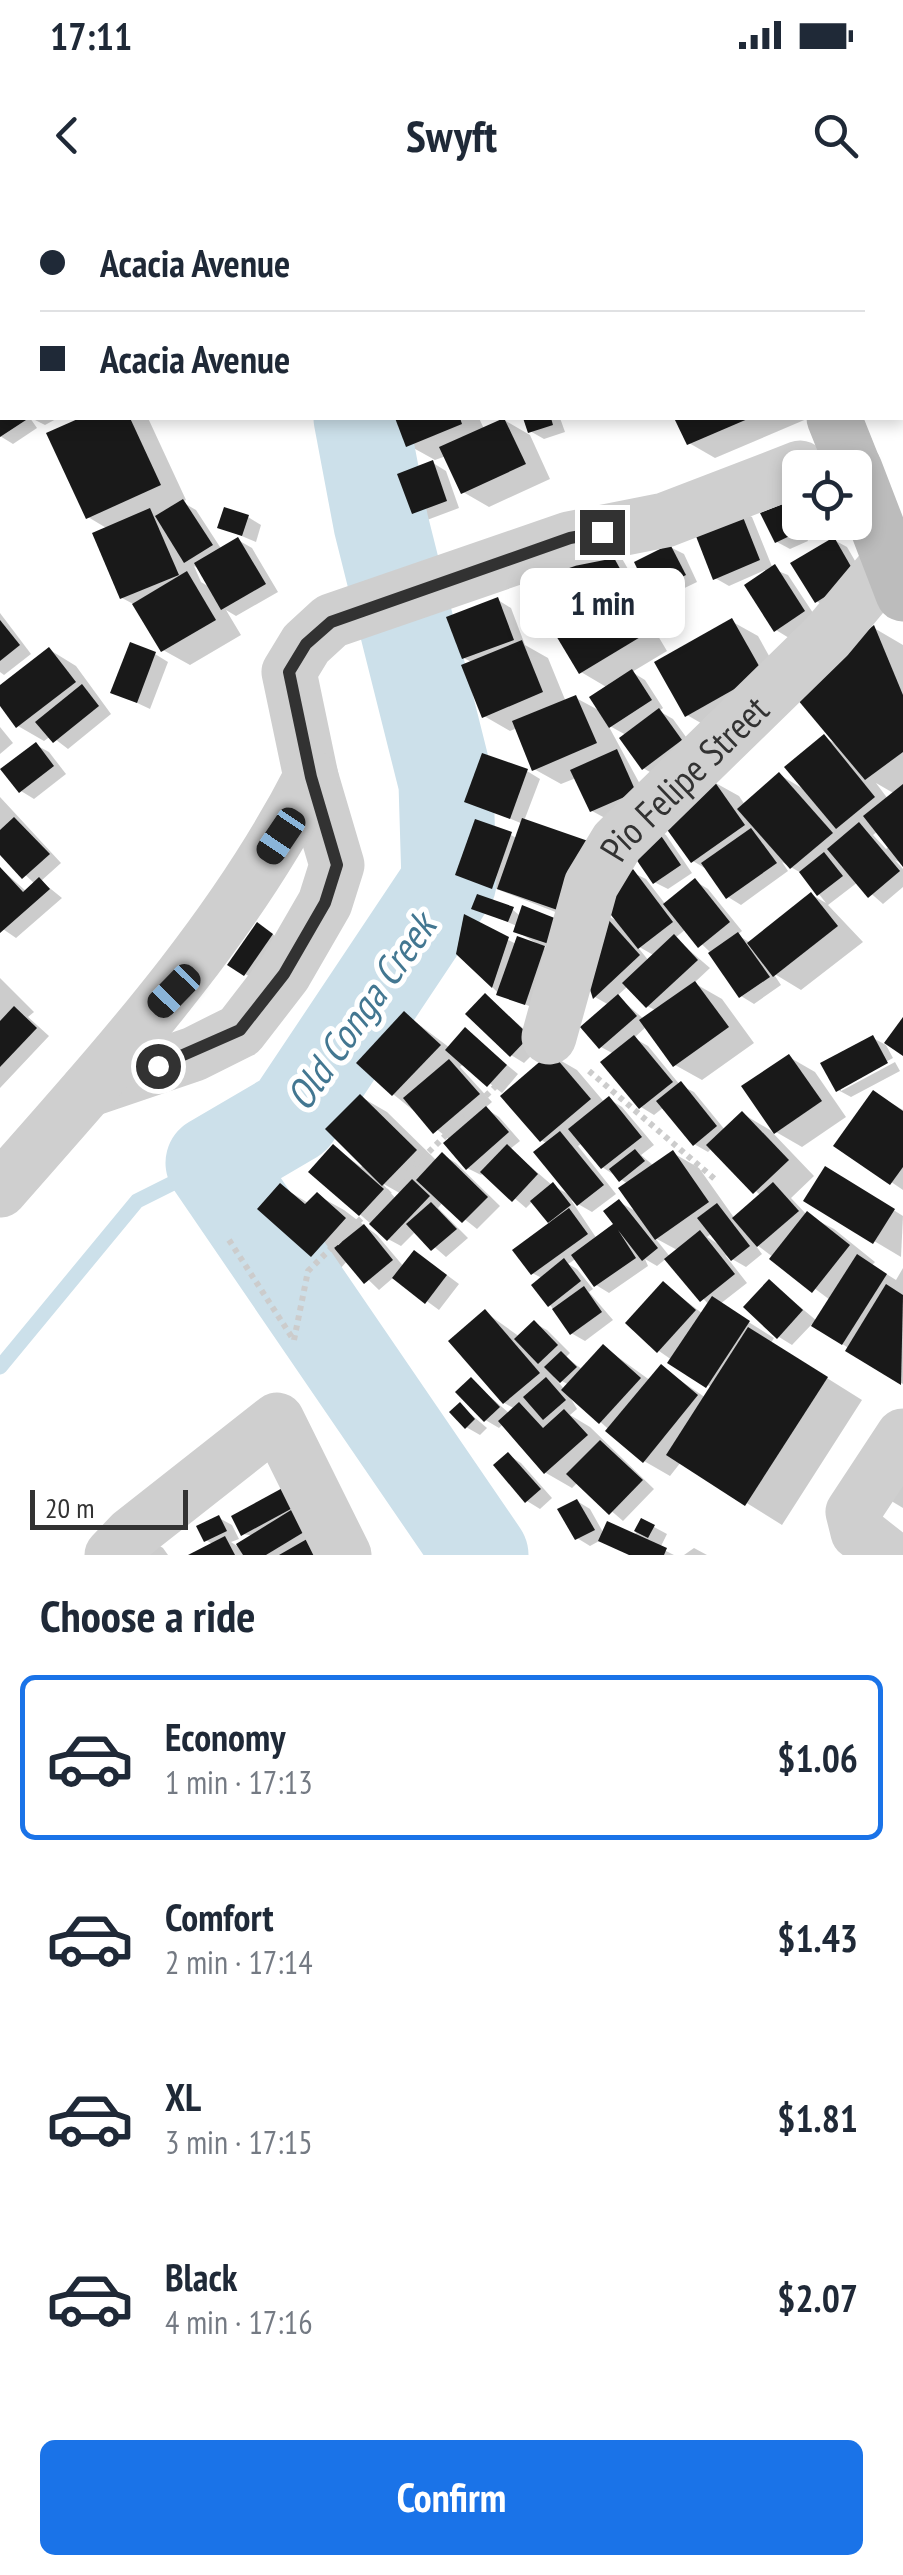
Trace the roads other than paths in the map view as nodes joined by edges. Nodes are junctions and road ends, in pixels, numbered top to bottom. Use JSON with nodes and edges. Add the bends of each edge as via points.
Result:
{"nodes":[{"id":1,"x":782,"y":476,"type":"edge"},
{"id":2,"x":872,"y":523,"type":"edge"},
{"id":3,"x":899,"y":567,"type":"edge"},
{"id":4,"x":311,"y":777,"type":"junction"},
{"id":5,"x":549,"y":1037,"type":"road end"},
{"id":6,"x":88,"y":1090,"type":"junction"},
{"id":7,"x":0,"y":1190,"type":"edge"},
{"id":8,"x":903,"y":1436,"type":"edge"},
{"id":9,"x":112,"y":1555,"type":"edge"},
{"id":10,"x":344,"y":1555,"type":"edge"},
{"id":11,"x":887,"y":1555,"type":"edge"}],
"edges":[{"from":1,"to":4,"type":"street","via":[[665,520],[570,538],[331,622],[289,672]]},
{"from":2,"to":3,"type":"main road"},
{"from":3,"to":5,"type":"street","name":"Pio Felipe Street","via":[[617,842],[591,886]]},
{"from":4,"to":6,"type":"street","via":[[281,836],[174,991]]},
{"from":4,"to":6,"type":"street","via":[[337,865],[325,903],[284,974],[240,1030],[194,1054]]},
{"from":6,"to":7,"type":"street"},
{"from":8,"to":11,"type":"street","via":[[853,1512],[858,1532]]},
{"from":9,"to":10,"type":"street","via":[[277,1420]]}]}
